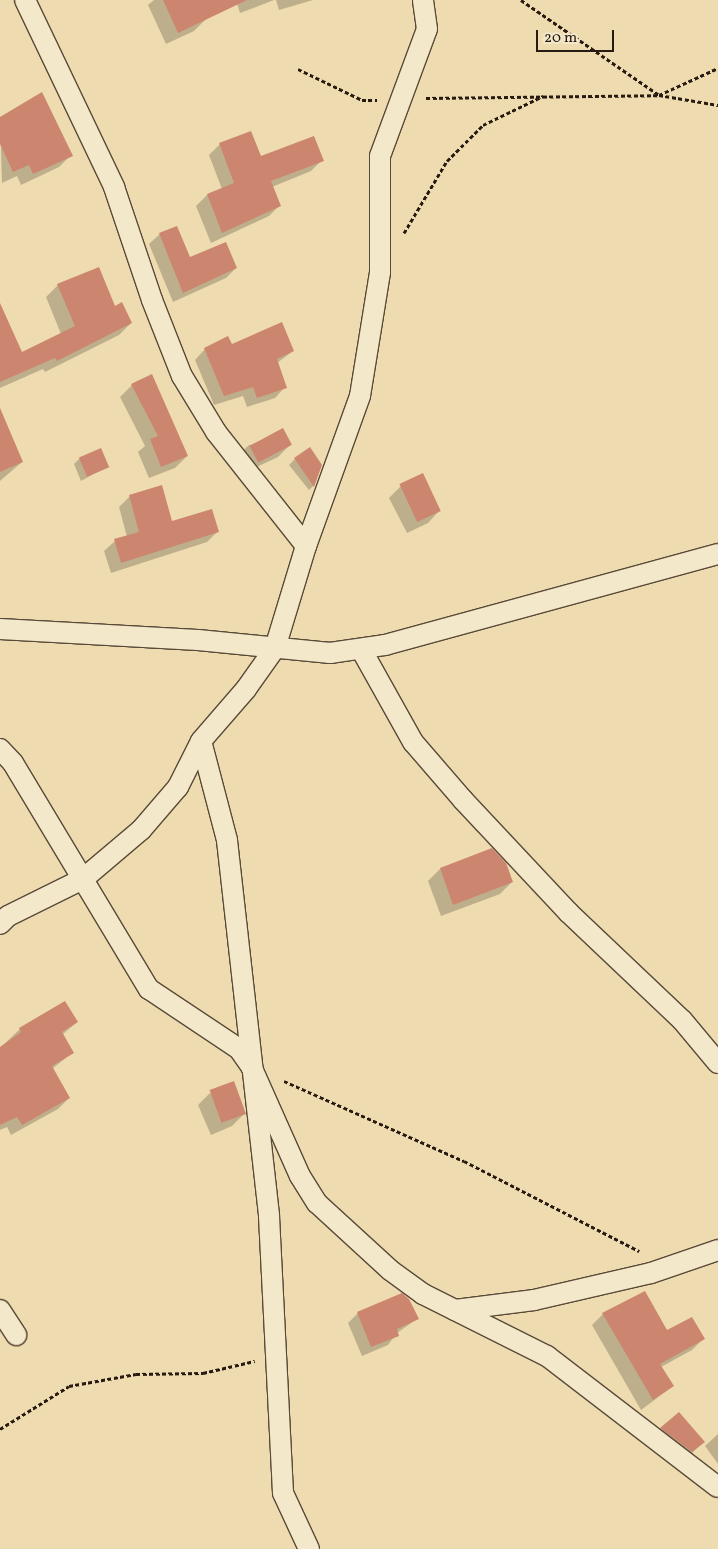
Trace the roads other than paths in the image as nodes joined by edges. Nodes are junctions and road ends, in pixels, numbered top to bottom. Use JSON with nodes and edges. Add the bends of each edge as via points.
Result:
{"nodes":[{"id":1,"x":25,"y":0,"type":"edge"},
{"id":2,"x":423,"y":0,"type":"edge"},
{"id":3,"x":306,"y":546,"type":"junction"},
{"id":4,"x":718,"y":554,"type":"edge"},
{"id":5,"x":0,"y":629,"type":"edge"},
{"id":6,"x":275,"y":648,"type":"junction"},
{"id":7,"x":361,"y":649,"type":"junction"},
{"id":8,"x":201,"y":741,"type":"junction"},
{"id":9,"x":0,"y":749,"type":"edge"},
{"id":10,"x":83,"y":879,"type":"junction"},
{"id":11,"x":0,"y":924,"type":"edge"},
{"id":12,"x":718,"y":1063,"type":"edge"},
{"id":13,"x":251,"y":1066,"type":"junction"},
{"id":14,"x":718,"y":1250,"type":"edge"},
{"id":15,"x":0,"y":1310,"type":"edge"},
{"id":16,"x":455,"y":1310,"type":"junction"},
{"id":17,"x":16,"y":1335,"type":"dead end"},
{"id":18,"x":718,"y":1486,"type":"edge"},
{"id":19,"x":309,"y":1549,"type":"edge"}],
"edges":[{"from":1,"to":3,"type":"street","via":[[114,187],[182,376],[216,432]]},
{"from":2,"to":3,"type":"street","via":[[427,29],[380,156],[380,272],[360,396]]},
{"from":3,"to":6,"type":"street"},
{"from":4,"to":7,"type":"street"},
{"from":5,"to":6,"type":"street","via":[[198,640]]},
{"from":6,"to":7,"type":"street","via":[[330,652]]},
{"from":6,"to":8,"type":"street","via":[[246,689]]},
{"from":7,"to":12,"type":"street","via":[[413,742],[463,800],[568,912],[682,1020]]},
{"from":8,"to":10,"type":"street","via":[[178,788],[141,830]]},
{"from":8,"to":13,"type":"street","via":[[226,840]]},
{"from":9,"to":10,"type":"street","via":[[13,763]]},
{"from":10,"to":11,"type":"street"},
{"from":10,"to":13,"type":"street","via":[[149,989],[239,1049]]},
{"from":13,"to":16,"type":"street","via":[[300,1176],[317,1202],[390,1270],[423,1294]]},
{"from":13,"to":19,"type":"street","via":[[269,1215],[283,1493]]},
{"from":14,"to":16,"type":"street","via":[[669,1267],[534,1300]]},
{"from":15,"to":17,"type":"street"},
{"from":16,"to":18,"type":"street","via":[[547,1356]]}]}
